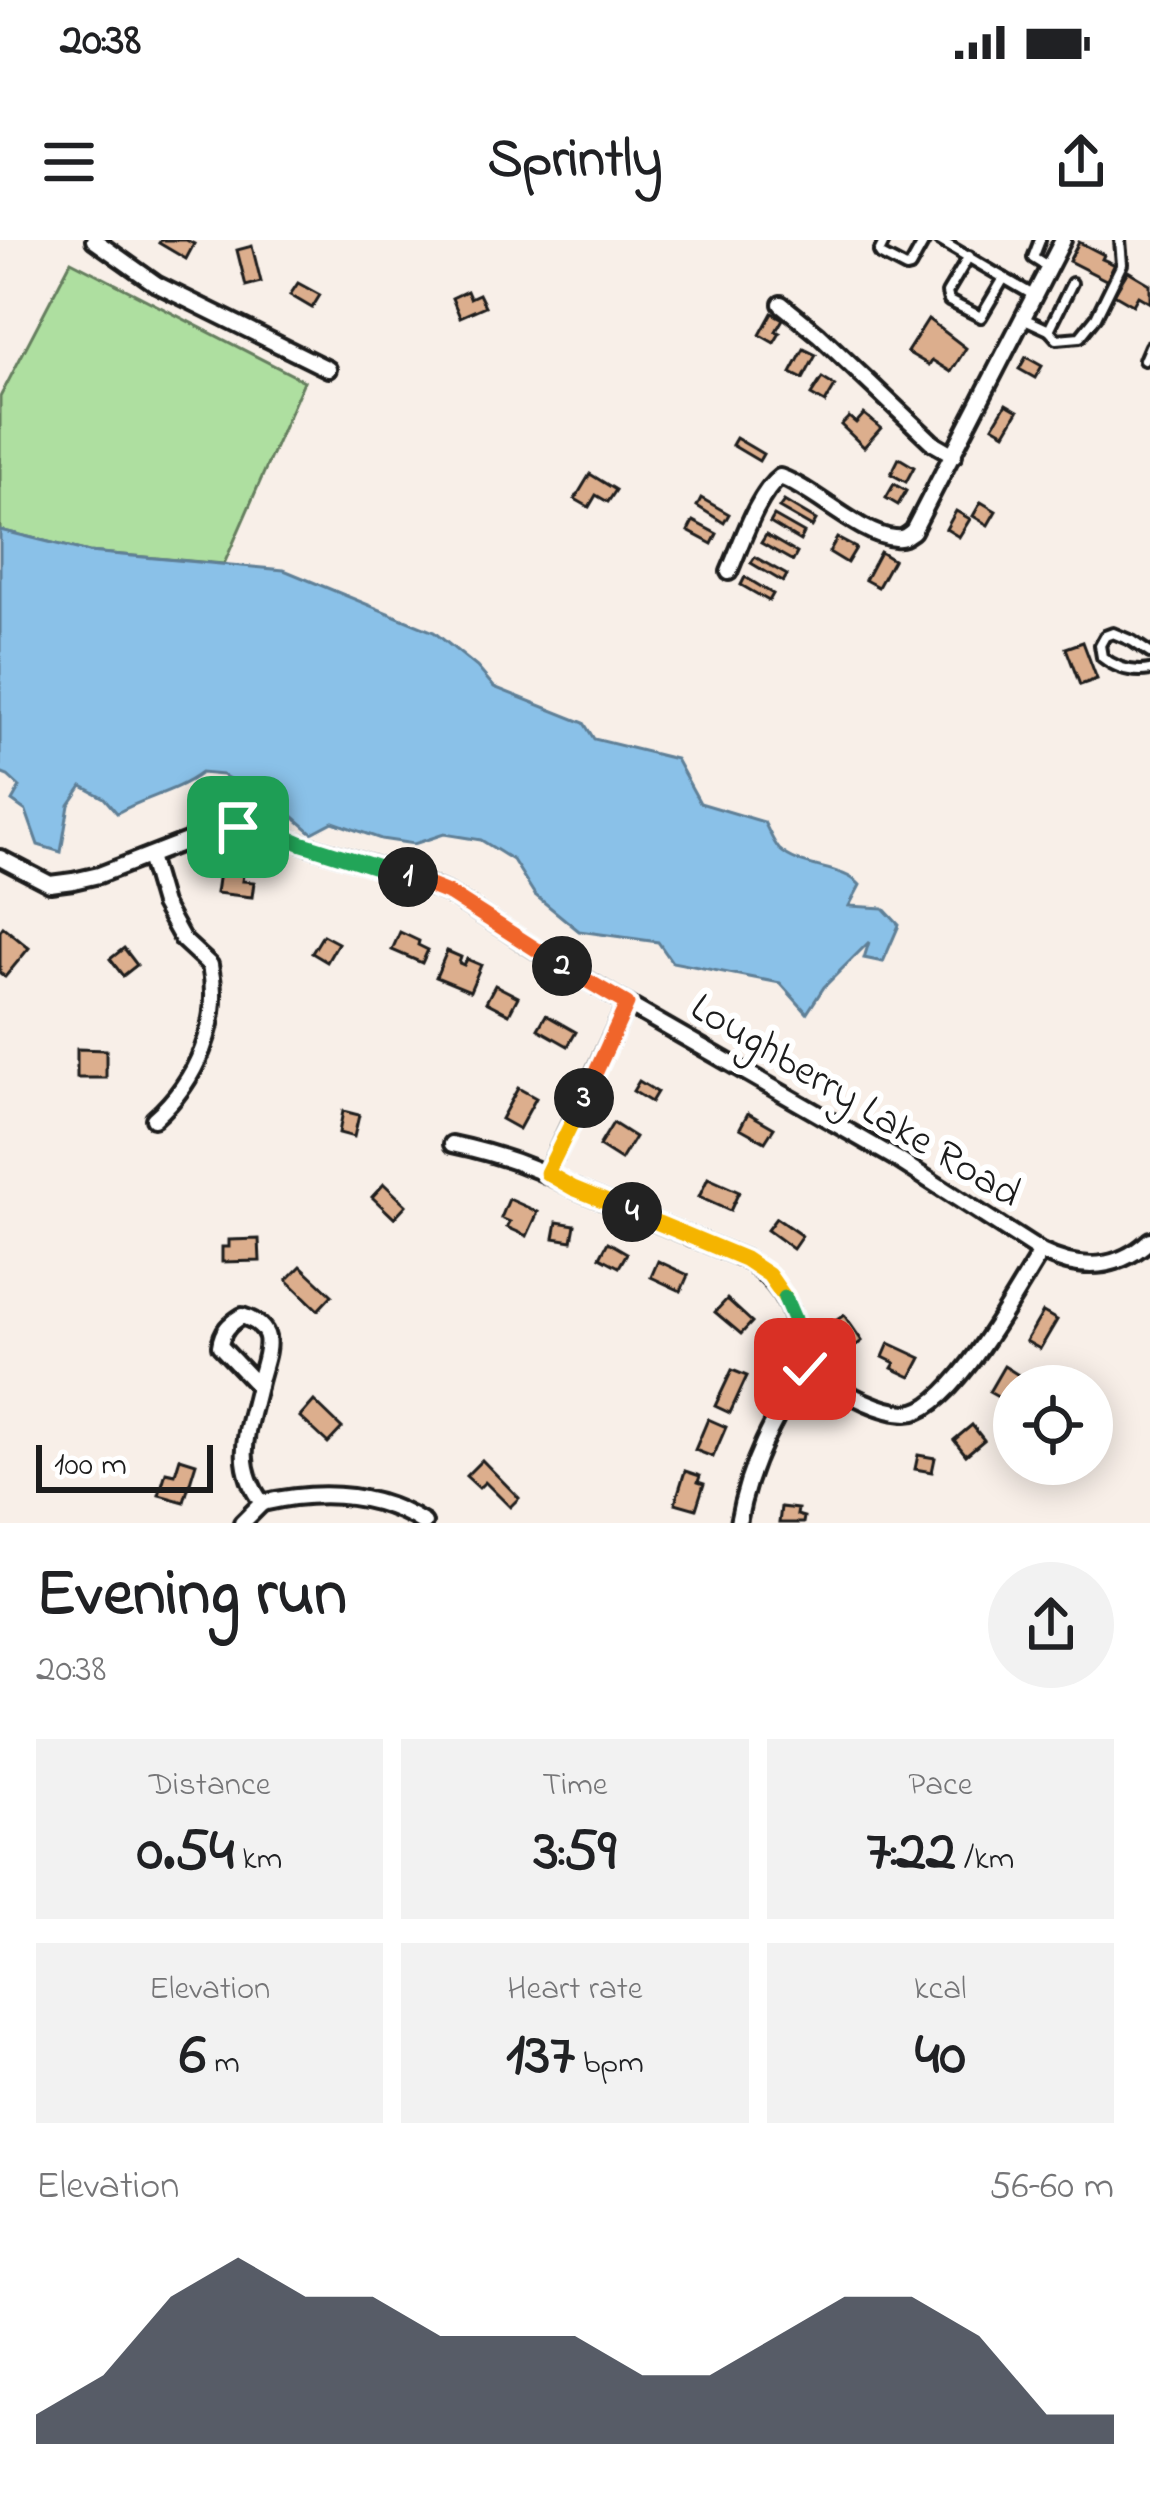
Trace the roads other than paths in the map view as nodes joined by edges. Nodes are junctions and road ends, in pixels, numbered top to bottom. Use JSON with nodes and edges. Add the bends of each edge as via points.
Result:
{"nodes":[{"id":1,"x":94,"y":240,"type":"edge"},
{"id":2,"x":885,"y":240,"type":"edge"},
{"id":3,"x":925,"y":240,"type":"edge"},
{"id":4,"x":939,"y":240,"type":"edge"},
{"id":5,"x":1040,"y":240,"type":"edge"},
{"id":6,"x":1063,"y":240,"type":"edge"},
{"id":7,"x":1120,"y":240,"type":"edge"},
{"id":8,"x":969,"y":256,"type":"junction"},
{"id":9,"x":1048,"y":268,"type":"junction"},
{"id":10,"x":1004,"y":278,"type":"junction"},
{"id":11,"x":1072,"y":283,"type":"dead end"},
{"id":12,"x":1035,"y":296,"type":"junction"},
{"id":13,"x":781,"y":304,"type":"dead end"},
{"id":14,"x":1023,"y":318,"type":"junction"},
{"id":15,"x":1049,"y":330,"type":"junction"},
{"id":16,"x":1150,"y":346,"type":"edge"},
{"id":17,"x":1144,"y":360,"type":"dead end"},
{"id":18,"x":328,"y":369,"type":"dead end"},
{"id":19,"x":954,"y":455,"type":"junction"},
{"id":20,"x":729,"y":572,"type":"dead end"},
{"id":21,"x":1150,"y":653,"type":"edge"},
{"id":22,"x":1150,"y":670,"type":"edge"},
{"id":23,"x":148,"y":856,"type":"junction"},
{"id":24,"x":0,"y":858,"type":"edge"},
{"id":25,"x":627,"y":1004,"type":"junction"},
{"id":26,"x":154,"y":1119,"type":"dead end"},
{"id":27,"x":452,"y":1144,"type":"dead end"},
{"id":28,"x":547,"y":1173,"type":"junction"},
{"id":29,"x":1150,"y":1240,"type":"edge"},
{"id":30,"x":1041,"y":1252,"type":"junction"},
{"id":31,"x":805,"y":1369,"type":"junction"},
{"id":32,"x":258,"y":1386,"type":"junction"},
{"id":33,"x":262,"y":1503,"type":"junction"},
{"id":34,"x":242,"y":1523,"type":"edge"},
{"id":35,"x":424,"y":1523,"type":"edge"},
{"id":36,"x":738,"y":1523,"type":"edge"}],
"edges":[{"from":1,"to":18,"type":"street","via":[[156,284]]},
{"from":2,"to":3,"type":"lane","via":[[880,255],[906,268]]},
{"from":4,"to":8,"type":"lane"},
{"from":5,"to":9,"type":"lane","via":[[1033,258]]},
{"from":6,"to":9,"type":"street"},
{"from":7,"to":15,"type":"lane","via":[[1122,263],[1080,338],[1057,339]]},
{"from":8,"to":10,"type":"lane"},
{"from":8,"to":10,"type":"lane","via":[[949,301],[981,316]]},
{"from":9,"to":12,"type":"street"},
{"from":10,"to":12,"type":"lane"},
{"from":11,"to":15,"type":"lane"},
{"from":12,"to":14,"type":"street"},
{"from":13,"to":19,"type":"street"},
{"from":14,"to":15,"type":"lane"},
{"from":14,"to":19,"type":"street"},
{"from":16,"to":17,"type":"lane"},
{"from":19,"to":20,"type":"street","via":[[903,538],[868,528],[780,477]]},
{"from":21,"to":22,"type":"lane","via":[[1113,633],[1100,645],[1114,666]]},
{"from":23,"to":24,"type":"street","name":"Loughberry Lake Road","via":[[50,884]]},
{"from":23,"to":25,"type":"street","name":"Loughberry Lake Road","via":[[214,830],[263,827],[450,894]]},
{"from":23,"to":26,"type":"street","via":[[183,940],[210,965],[214,1007],[206,1043]]},
{"from":25,"to":28,"type":"street"},
{"from":25,"to":30,"type":"street","name":"Loughberry Lake Road","via":[[896,1158]]},
{"from":27,"to":28,"type":"street"},
{"from":28,"to":31,"type":"street","via":[[769,1275],[794,1319]]},
{"from":29,"to":30,"type":"street","name":"Loughberry Lake Road","via":[[1102,1266]]},
{"from":30,"to":31,"type":"street","via":[[964,1373],[919,1412],[859,1399]]},
{"from":31,"to":36,"type":"street","via":[[771,1424]]},
{"from":32,"to":32,"type":"street","via":[[220,1346],[242,1316],[267,1330]]},
{"from":32,"to":33,"type":"street","via":[[243,1464]]},
{"from":33,"to":34,"type":"street"},
{"from":33,"to":35,"type":"street","via":[[347,1495]]}]}
